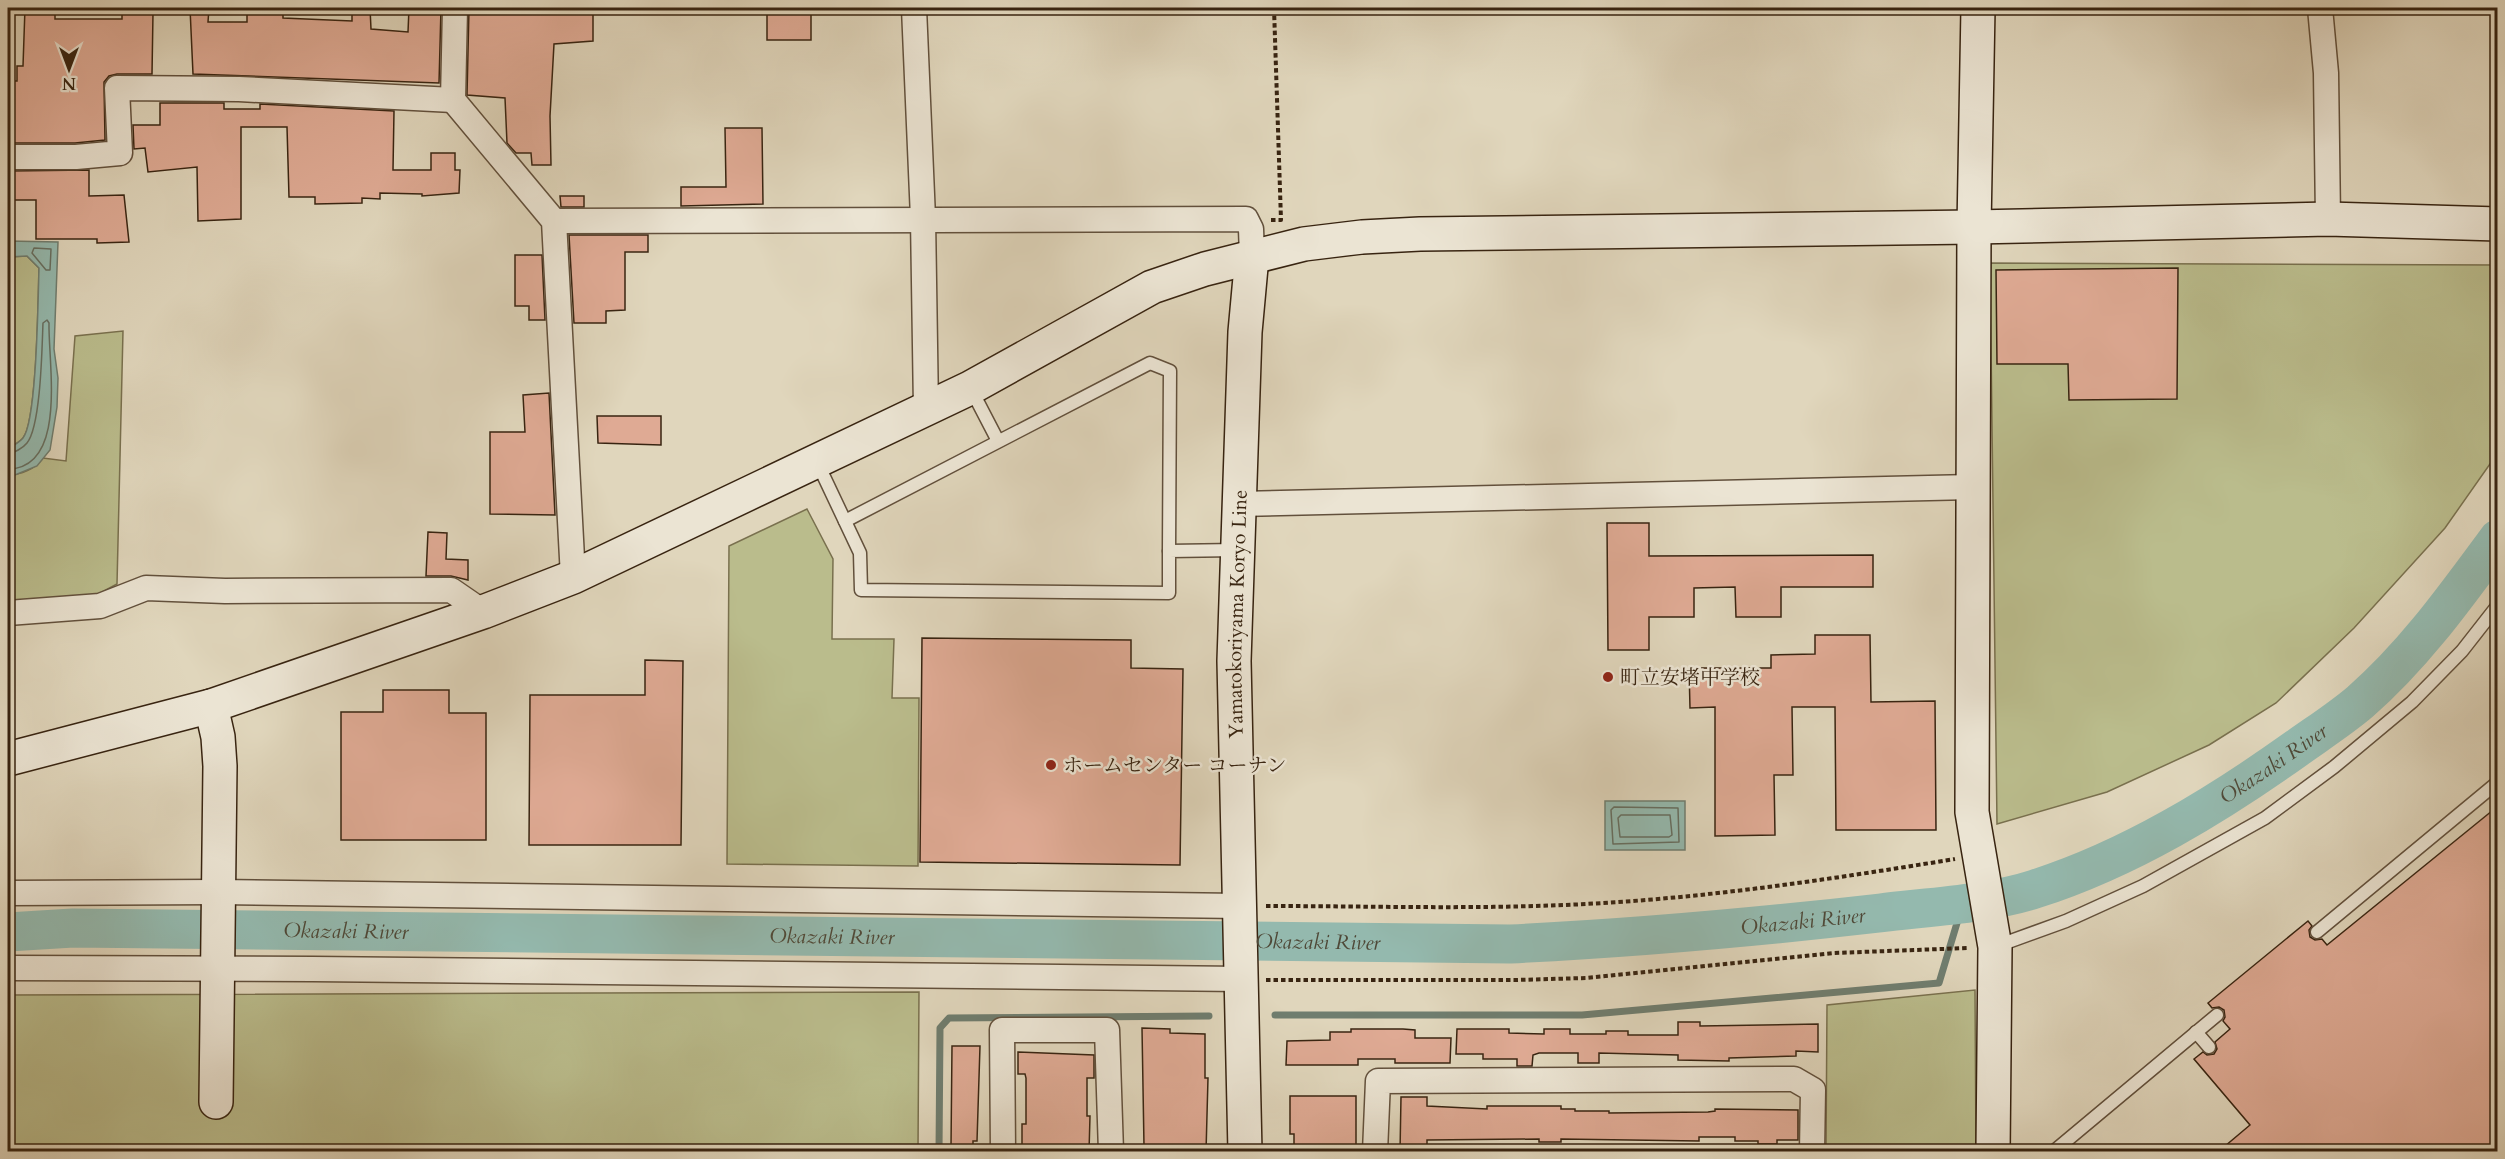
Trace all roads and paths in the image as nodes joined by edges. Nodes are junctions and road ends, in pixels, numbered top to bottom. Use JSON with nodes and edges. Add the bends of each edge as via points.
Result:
{"nodes":[{"id":1,"x":455,"y":8,"type":"edge"},
{"id":2,"x":914,"y":8,"type":"edge"},
{"id":3,"x":1274,"y":8,"type":"edge"},
{"id":4,"x":1978,"y":8,"type":"edge"},
{"id":5,"x":2320,"y":8,"type":"edge"},
{"id":6,"x":453,"y":100,"type":"junction"},
{"id":7,"x":8,"y":157,"type":"edge"},
{"id":8,"x":924,"y":218,"type":"junction"},
{"id":9,"x":1246,"y":219,"type":"junction"},
{"id":10,"x":2328,"y":219,"type":"junction"},
{"id":11,"x":554,"y":221,"type":"junction"},
{"id":12,"x":2498,"y":224,"type":"edge"},
{"id":13,"x":1974,"y":227,"type":"junction"},
{"id":14,"x":1252,"y":256,"type":"junction"},
{"id":15,"x":970,"y":388,"type":"junction"},
{"id":16,"x":926,"y":409,"type":"junction"},
{"id":17,"x":998,"y":441,"type":"junction"},
{"id":18,"x":817,"y":462,"type":"junction"},
{"id":19,"x":1972,"y":487,"type":"junction"},
{"id":20,"x":1239,"y":504,"type":"junction"},
{"id":21,"x":845,"y":520,"type":"junction"},
{"id":22,"x":1238,"y":550,"type":"junction"},
{"id":23,"x":1169,"y":551,"type":"junction"},
{"id":24,"x":573,"y":577,"type":"junction"},
{"id":25,"x":2498,"y":606,"type":"edge"},
{"id":26,"x":483,"y":612,"type":"junction"},
{"id":27,"x":8,"y":613,"type":"edge"},
{"id":28,"x":211,"y":706,"type":"junction"},
{"id":29,"x":8,"y":759,"type":"edge"},
{"id":30,"x":2498,"y":782,"type":"edge"},
{"id":31,"x":1980,"y":862,"type":"junction"},
{"id":32,"x":219,"y":892,"type":"junction"},
{"id":33,"x":8,"y":893,"type":"edge"},
{"id":34,"x":1240,"y":906,"type":"junction"},
{"id":35,"x":2317,"y":932,"type":"dead end"},
{"id":36,"x":1994,"y":940,"type":"junction"},
{"id":37,"x":1960,"y":948,"type":"dead end"},
{"id":38,"x":8,"y":968,"type":"edge"},
{"id":39,"x":217,"y":970,"type":"junction"},
{"id":40,"x":1241,"y":980,"type":"junction"},
{"id":41,"x":2217,"y":1015,"type":"dead end"},
{"id":42,"x":2196,"y":1032,"type":"junction"},
{"id":43,"x":2209,"y":1047,"type":"dead end"},
{"id":44,"x":216,"y":1102,"type":"dead end"},
{"id":45,"x":1003,"y":1152,"type":"edge"},
{"id":46,"x":1111,"y":1152,"type":"edge"},
{"id":47,"x":1245,"y":1152,"type":"edge"},
{"id":48,"x":1375,"y":1152,"type":"edge"},
{"id":49,"x":1812,"y":1152,"type":"edge"},
{"id":50,"x":1993,"y":1152,"type":"edge"},
{"id":51,"x":2053,"y":1152,"type":"edge"}],
"edges":[{"from":1,"to":6,"type":"street"},
{"from":2,"to":8,"type":"street"},
{"from":3,"to":9,"type":"path","via":[[1281,220]]},
{"from":4,"to":13,"type":"street"},
{"from":5,"to":10,"type":"street","via":[[2326,74]]},
{"from":6,"to":7,"type":"street","via":[[239,89],[117,88],[120,153]]},
{"from":6,"to":11,"type":"street"},
{"from":8,"to":9,"type":"street"},
{"from":8,"to":11,"type":"street"},
{"from":8,"to":16,"type":"street"},
{"from":9,"to":14,"type":"street","via":[[1251,229]]},
{"from":10,"to":12,"type":"street"},
{"from":10,"to":13,"type":"street"},
{"from":11,"to":24,"type":"street"},
{"from":13,"to":14,"type":"street","via":[[1408,235],[1304,244]]},
{"from":13,"to":19,"type":"street"},
{"from":14,"to":15,"type":"street","via":[[1152,287]]},
{"from":14,"to":20,"type":"street","name":"Yamatokoriyama Koryo Line","via":[[1245,332]]},
{"from":15,"to":16,"type":"street"},
{"from":15,"to":17,"type":"lane"},
{"from":16,"to":18,"type":"street"},
{"from":17,"to":21,"type":"lane"},
{"from":17,"to":23,"type":"lane","via":[[1150,363],[1170,371]]},
{"from":18,"to":21,"type":"lane"},
{"from":18,"to":24,"type":"street"},
{"from":19,"to":20,"type":"street"},
{"from":19,"to":31,"type":"street","via":[[1972,812]]},
{"from":20,"to":22,"type":"street","name":"Yamatokoriyama Koryo Line"},
{"from":21,"to":23,"type":"lane","via":[[860,553],[861,590],[1169,593]]},
{"from":22,"to":23,"type":"lane"},
{"from":22,"to":34,"type":"street","name":"Yamatokoriyama Koryo Line","via":[[1234,661]]},
{"from":24,"to":26,"type":"street"},
{"from":25,"to":36,"type":"lane","via":[[2462,651],[2412,702],[2265,818],[2143,886],[2066,921]]},
{"from":26,"to":27,"type":"street","via":[[451,590],[146,588],[100,606]]},
{"from":26,"to":28,"type":"street"},
{"from":28,"to":29,"type":"street"},
{"from":28,"to":32,"type":"street","via":[[220,766]]},
{"from":30,"to":35,"type":"lane"},
{"from":31,"to":34,"type":"path","via":[[1710,895],[1601,903]]},
{"from":31,"to":36,"type":"street"},
{"from":32,"to":33,"type":"street"},
{"from":32,"to":34,"type":"street"},
{"from":32,"to":39,"type":"street"},
{"from":34,"to":40,"type":"street","name":"Yamatokoriyama Koryo Line"},
{"from":36,"to":50,"type":"street"},
{"from":37,"to":40,"type":"path","via":[[1834,953],[1586,978]]},
{"from":38,"to":39,"type":"street"},
{"from":39,"to":40,"type":"street"},
{"from":39,"to":44,"type":"street"},
{"from":40,"to":47,"type":"street","name":"Yamatokoriyama Koryo Line"},
{"from":41,"to":42,"type":"lane"},
{"from":42,"to":43,"type":"lane"},
{"from":42,"to":51,"type":"lane"},
{"from":45,"to":46,"type":"street","via":[[1002,1030],[1107,1030]]},
{"from":48,"to":49,"type":"street","via":[[1378,1081],[1794,1079],[1813,1090]]}]}
